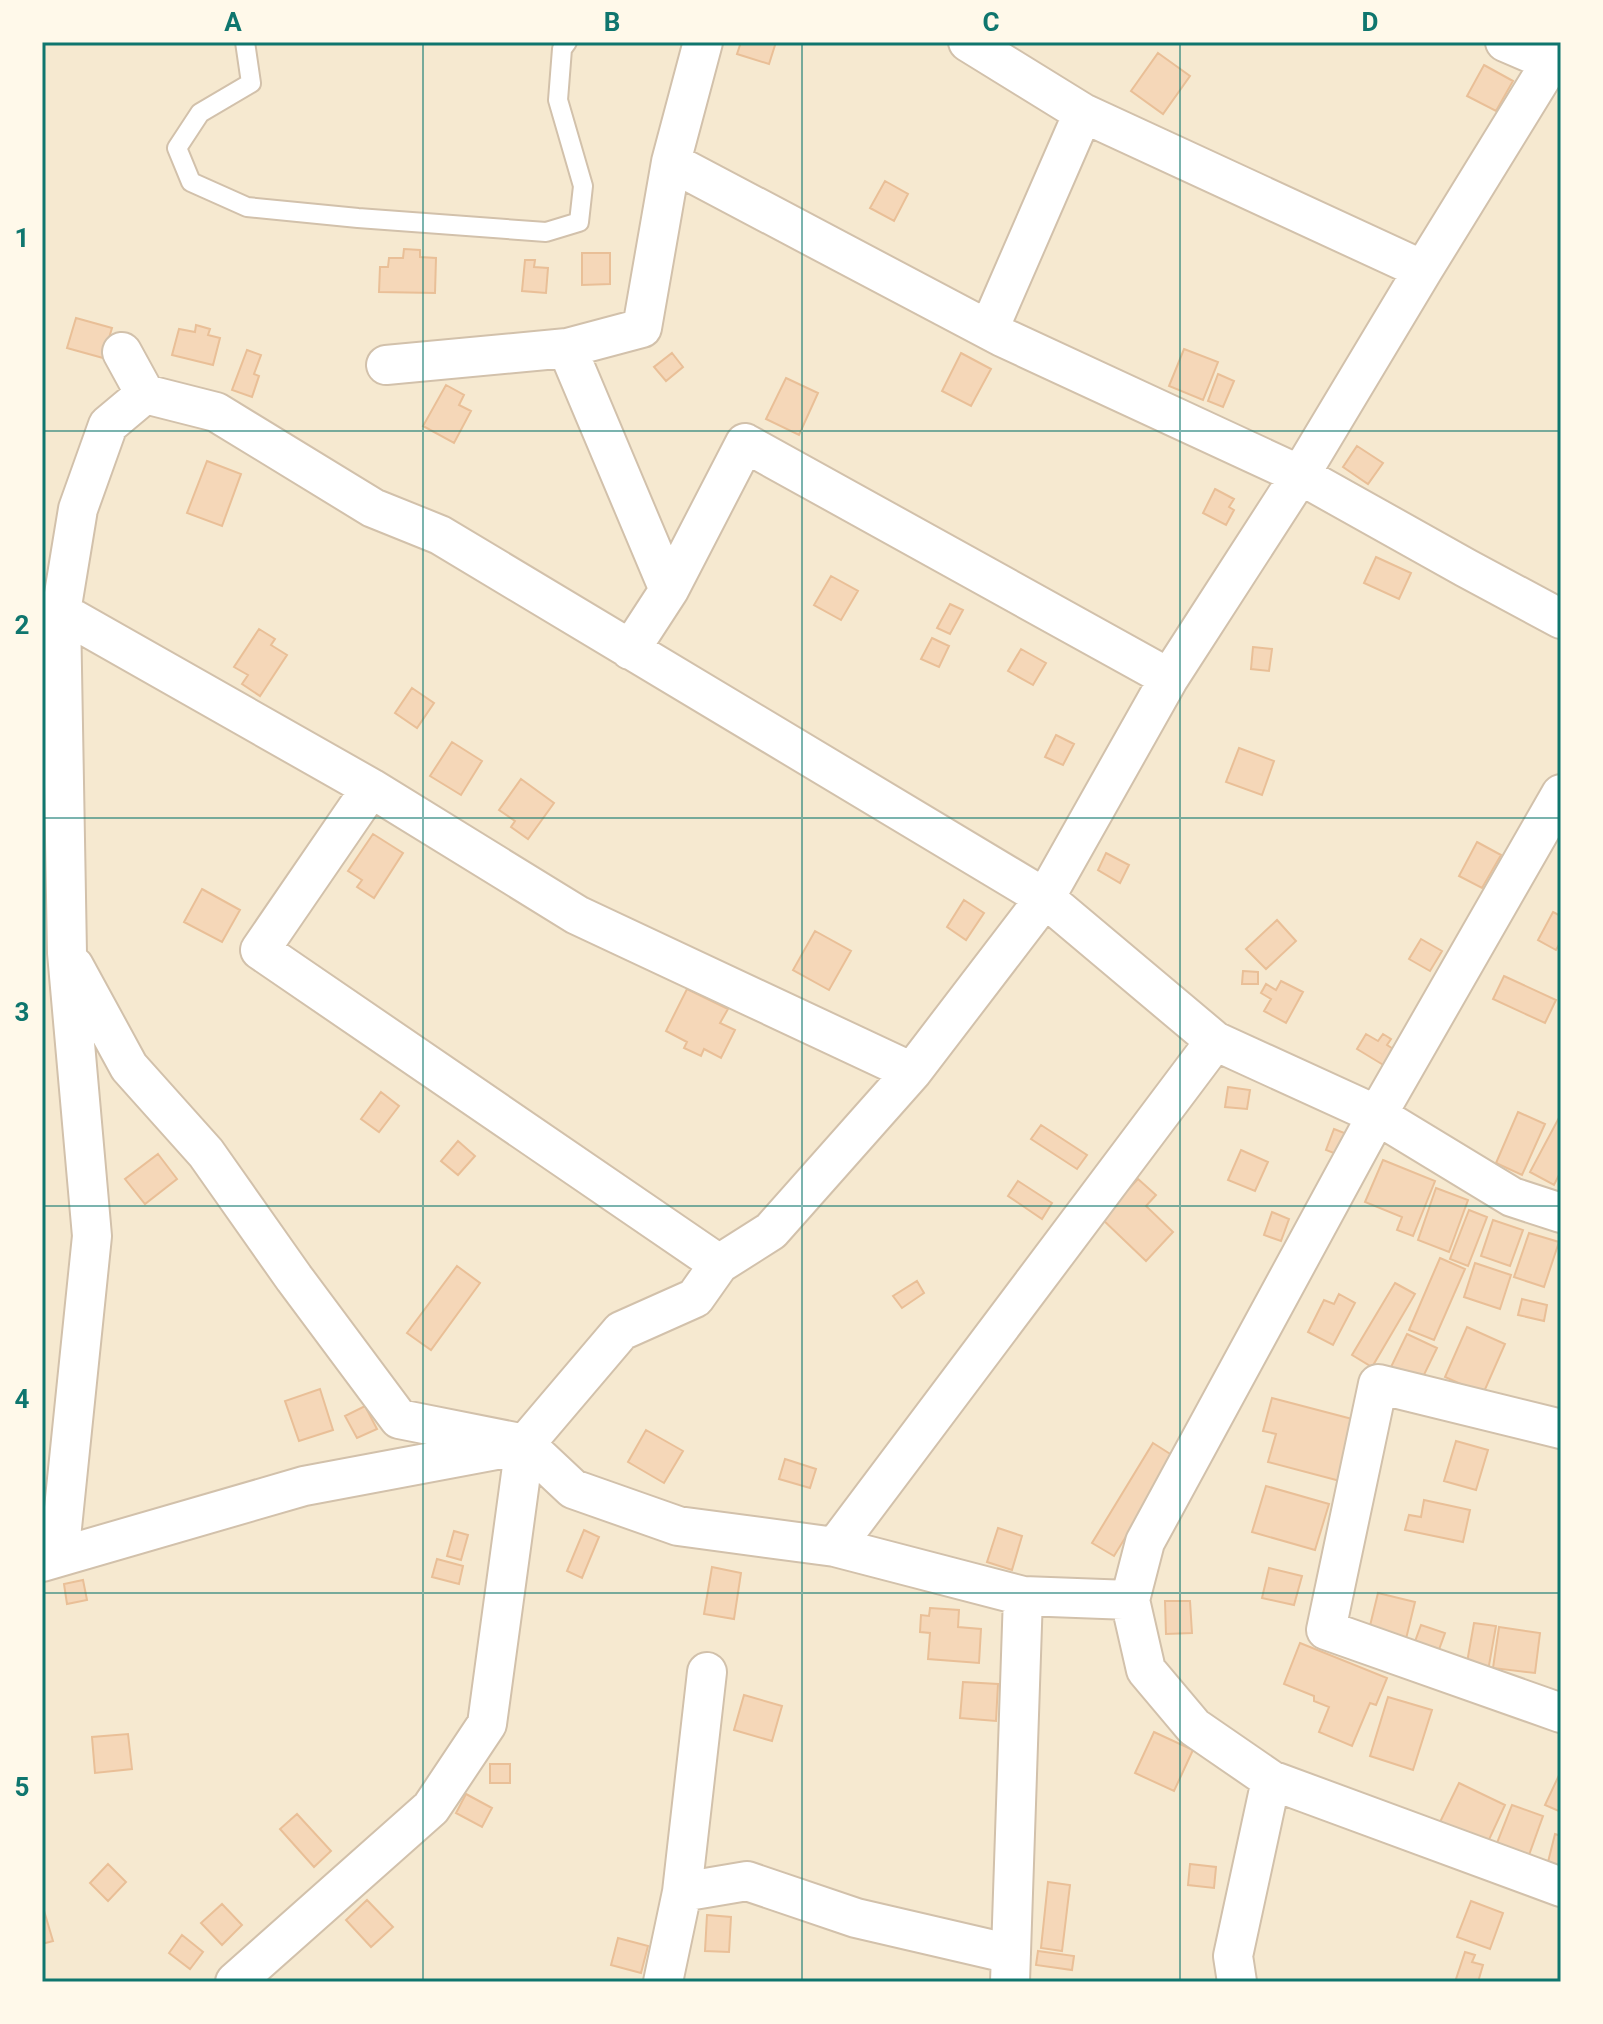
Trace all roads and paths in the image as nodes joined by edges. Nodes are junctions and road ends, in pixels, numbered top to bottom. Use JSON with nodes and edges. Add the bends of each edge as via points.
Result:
{"nodes":[{"id":1,"x":245,"y":42,"type":"edge"},
{"id":2,"x":567,"y":42,"type":"edge"},
{"id":3,"x":703,"y":42,"type":"edge"},
{"id":4,"x":968,"y":42,"type":"edge"},
{"id":5,"x":1505,"y":42,"type":"edge"},
{"id":6,"x":1556,"y":52,"type":"edge"},
{"id":7,"x":1083,"y":113,"type":"junction"},
{"id":8,"x":671,"y":162,"type":"junction"},
{"id":9,"x":1423,"y":270,"type":"junction"},
{"id":10,"x":989,"y":329,"type":"junction"},
{"id":11,"x":567,"y":348,"type":"junction"},
{"id":12,"x":122,"y":352,"type":"dead end"},
{"id":13,"x":386,"y":365,"type":"dead end"},
{"id":14,"x":145,"y":394,"type":"junction"},
{"id":15,"x":1300,"y":475,"type":"junction"},
{"id":16,"x":669,"y":590,"type":"junction"},
{"id":17,"x":61,"y":612,"type":"junction"},
{"id":18,"x":1561,"y":619,"type":"edge"},
{"id":19,"x":630,"y":650,"type":"junction"},
{"id":20,"x":1169,"y":678,"type":"junction"},
{"id":21,"x":371,"y":788,"type":"junction"},
{"id":22,"x":1561,"y":794,"type":"edge"},
{"id":23,"x":1045,"y":898,"type":"junction"},
{"id":24,"x":67,"y":953,"type":"junction"},
{"id":25,"x":1215,"y":1041,"type":"junction"},
{"id":26,"x":912,"y":1072,"type":"junction"},
{"id":27,"x":1377,"y":1115,"type":"junction"},
{"id":28,"x":1561,"y":1213,"type":"edge"},
{"id":29,"x":719,"y":1264,"type":"junction"},
{"id":30,"x":1561,"y":1429,"type":"edge"},
{"id":31,"x":525,"y":1444,"type":"junction"},
{"id":32,"x":835,"y":1547,"type":"junction"},
{"id":33,"x":51,"y":1560,"type":"edge"},
{"id":34,"x":1023,"y":1596,"type":"junction"},
{"id":35,"x":1130,"y":1600,"type":"junction"},
{"id":36,"x":707,"y":1672,"type":"dead end"},
{"id":37,"x":1561,"y":1713,"type":"edge"},
{"id":38,"x":1271,"y":1780,"type":"junction"},
{"id":39,"x":1561,"y":1887,"type":"edge"},
{"id":40,"x":682,"y":1892,"type":"junction"},
{"id":41,"x":1010,"y":1968,"type":"edge"},
{"id":42,"x":235,"y":1982,"type":"edge"},
{"id":43,"x":663,"y":1982,"type":"edge"},
{"id":44,"x":1237,"y":1982,"type":"edge"}],
"edges":[{"from":1,"to":2,"type":"lane","via":[[251,83],[200,113],[177,148],[191,182],[247,207],[546,232],[579,222],[583,186],[558,100]]},
{"from":3,"to":8,"type":"street"},
{"from":4,"to":7,"type":"street"},
{"from":5,"to":6,"type":"street"},
{"from":6,"to":9,"type":"street"},
{"from":7,"to":9,"type":"street"},
{"from":7,"to":10,"type":"street"},
{"from":8,"to":10,"type":"street"},
{"from":8,"to":11,"type":"street","via":[[642,328]]},
{"from":9,"to":15,"type":"street"},
{"from":10,"to":15,"type":"street"},
{"from":11,"to":13,"type":"street"},
{"from":11,"to":16,"type":"street"},
{"from":12,"to":14,"type":"street"},
{"from":14,"to":17,"type":"street","via":[[108,425],[78,509]]},
{"from":14,"to":19,"type":"street","via":[[216,412],[373,508],[440,535]]},
{"from":15,"to":18,"type":"street"},
{"from":15,"to":20,"type":"street"},
{"from":16,"to":19,"type":"street"},
{"from":16,"to":20,"type":"street","via":[[745,443]]},
{"from":17,"to":21,"type":"street"},
{"from":17,"to":24,"type":"street"},
{"from":19,"to":23,"type":"street"},
{"from":20,"to":23,"type":"street"},
{"from":21,"to":26,"type":"street","via":[[577,915]]},
{"from":21,"to":29,"type":"street","via":[[260,950]]},
{"from":22,"to":27,"type":"street"},
{"from":23,"to":25,"type":"street"},
{"from":23,"to":26,"type":"street"},
{"from":24,"to":31,"type":"street","via":[[129,1067],[206,1153],[399,1419]]},
{"from":24,"to":33,"type":"street","via":[[92,1236]]},
{"from":25,"to":27,"type":"street"},
{"from":25,"to":32,"type":"street"},
{"from":26,"to":29,"type":"street","via":[[771,1231]]},
{"from":27,"to":28,"type":"street","via":[[1512,1197]]},
{"from":27,"to":35,"type":"street","via":[[1145,1542]]},
{"from":29,"to":31,"type":"street","via":[[695,1298],[621,1331]]},
{"from":30,"to":37,"type":"street","via":[[1378,1384],[1326,1630]]},
{"from":31,"to":32,"type":"street","via":[[573,1489],[678,1526]]},
{"from":31,"to":33,"type":"street","via":[[304,1486]]},
{"from":31,"to":42,"type":"street","via":[[487,1724],[431,1808]]},
{"from":32,"to":34,"type":"street"},
{"from":34,"to":35,"type":"street"},
{"from":34,"to":41,"type":"street"},
{"from":35,"to":38,"type":"street","via":[[1146,1670],[1194,1727]]},
{"from":36,"to":40,"type":"street"},
{"from":38,"to":39,"type":"street"},
{"from":38,"to":44,"type":"street","via":[[1233,1956]]},
{"from":40,"to":41,"type":"street","via":[[747,1881]]},
{"from":40,"to":43,"type":"street"}]}
